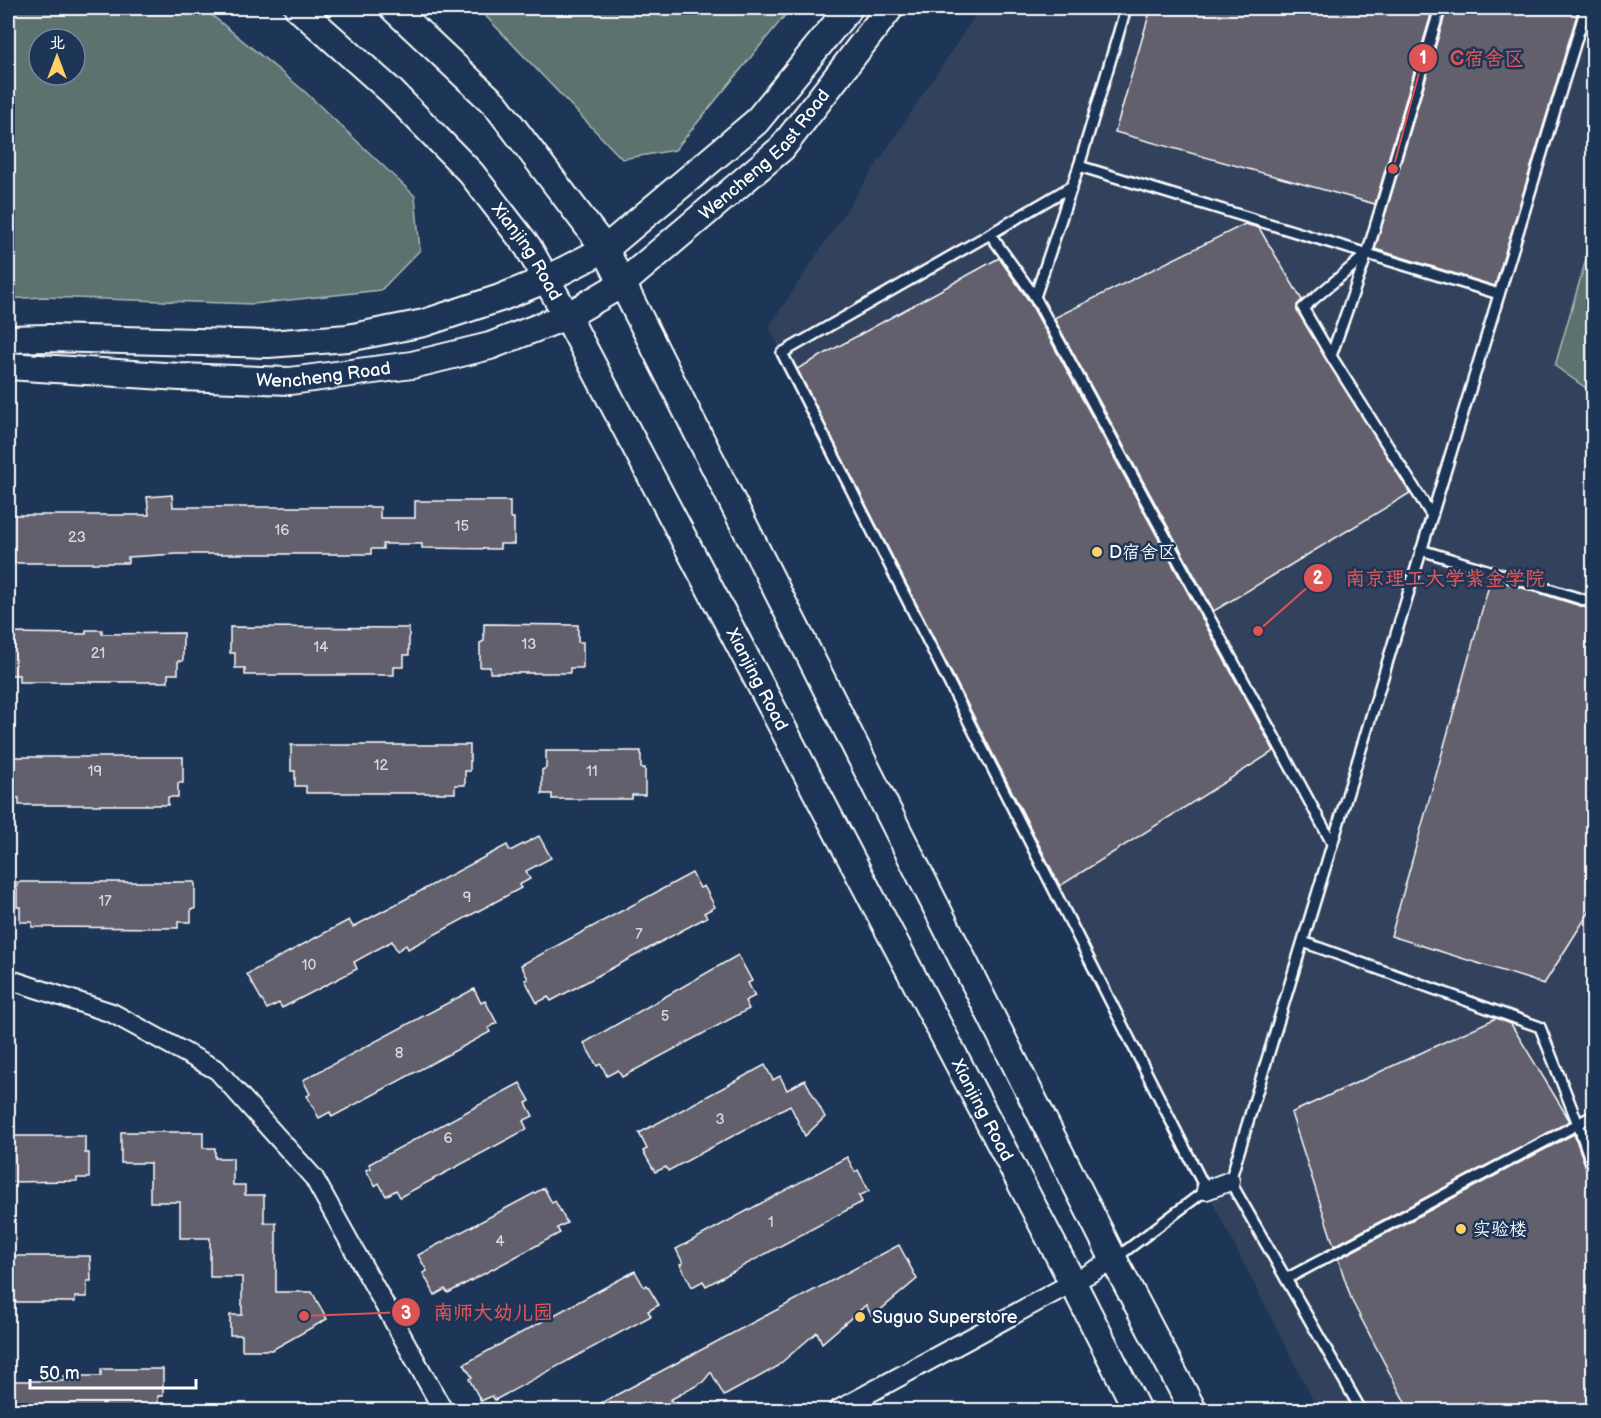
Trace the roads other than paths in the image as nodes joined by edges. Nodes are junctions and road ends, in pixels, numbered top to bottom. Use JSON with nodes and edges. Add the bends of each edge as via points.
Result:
{"nodes":[{"id":1,"x":298,"y":8,"type":"edge"},
{"id":2,"x":393,"y":8,"type":"edge"},
{"id":3,"x":849,"y":8,"type":"edge"},
{"id":4,"x":890,"y":8,"type":"edge"},
{"id":5,"x":1126,"y":8,"type":"edge"},
{"id":6,"x":1440,"y":8,"type":"edge"},
{"id":7,"x":1586,"y":8,"type":"edge"},
{"id":8,"x":1079,"y":166,"type":"junction"},
{"id":9,"x":1072,"y":186,"type":"junction"},
{"id":10,"x":990,"y":234,"type":"junction"},
{"id":11,"x":605,"y":249,"type":"junction"},
{"id":12,"x":1367,"y":254,"type":"junction"},
{"id":13,"x":547,"y":279,"type":"junction"},
{"id":14,"x":622,"y":284,"type":"junction"},
{"id":15,"x":1499,"y":294,"type":"junction"},
{"id":16,"x":1035,"y":297,"type":"junction"},
{"id":17,"x":567,"y":316,"type":"junction"},
{"id":18,"x":8,"y":339,"type":"edge"},
{"id":19,"x":1332,"y":356,"type":"junction"},
{"id":20,"x":8,"y":366,"type":"edge"},
{"id":21,"x":1432,"y":516,"type":"junction"},
{"id":22,"x":1421,"y":550,"type":"junction"},
{"id":23,"x":1593,"y":603,"type":"edge"},
{"id":24,"x":1332,"y":843,"type":"junction"},
{"id":25,"x":1303,"y":942,"type":"junction"},
{"id":26,"x":8,"y":979,"type":"edge"},
{"id":27,"x":1593,"y":1115,"type":"edge"},
{"id":28,"x":1578,"y":1124,"type":"junction"},
{"id":29,"x":1593,"y":1170,"type":"edge"},
{"id":30,"x":1230,"y":1180,"type":"junction"},
{"id":31,"x":1206,"y":1190,"type":"junction"},
{"id":32,"x":1114,"y":1260,"type":"junction"},
{"id":33,"x":1286,"y":1279,"type":"junction"},
{"id":34,"x":1073,"y":1282,"type":"junction"},
{"id":35,"x":443,"y":1410,"type":"edge"},
{"id":36,"x":838,"y":1410,"type":"edge"},
{"id":37,"x":1137,"y":1410,"type":"edge"},
{"id":38,"x":1193,"y":1410,"type":"edge"},
{"id":39,"x":1361,"y":1410,"type":"edge"}],
"edges":[{"from":1,"to":13,"type":"main road","name":"Xianjing Road","via":[[391,91],[471,173],[528,247]]},
{"from":2,"to":11,"type":"main road","via":[[496,105]]},
{"from":3,"to":11,"type":"main road","name":"Wencheng East Road","via":[[756,122]]},
{"from":4,"to":14,"type":"main road","name":"Wencheng East Road","via":[[782,148]]},
{"from":5,"to":8,"type":"lane"},
{"from":6,"to":12,"type":"lane"},
{"from":7,"to":15,"type":"lane"},
{"from":8,"to":9,"type":"lane"},
{"from":8,"to":12,"type":"lane"},
{"from":9,"to":10,"type":"lane"},
{"from":9,"to":16,"type":"lane"},
{"from":10,"to":16,"type":"lane"},
{"from":10,"to":31,"type":"lane","via":[[782,353]]},
{"from":11,"to":13,"type":"main road","name":"Wencheng Road"},
{"from":11,"to":14,"type":"main road"},
{"from":12,"to":15,"type":"lane"},
{"from":12,"to":19,"type":"lane"},
{"from":12,"to":19,"type":"lane","via":[[1303,308]]},
{"from":13,"to":17,"type":"main road","name":"Xianjing Road"},
{"from":13,"to":18,"type":"main road","name":"Wencheng Road","via":[[424,322],[348,338],[268,344]]},
{"from":14,"to":17,"type":"main road","name":"Wencheng Road"},
{"from":14,"to":32,"type":"main road"},
{"from":15,"to":21,"type":"lane"},
{"from":16,"to":24,"type":"lane"},
{"from":17,"to":20,"type":"main road","name":"Wencheng Road","via":[[490,346],[412,364],[290,381]]},
{"from":17,"to":34,"type":"main road","name":"Xianjing Road"},
{"from":19,"to":21,"type":"lane"},
{"from":21,"to":22,"type":"lane"},
{"from":22,"to":23,"type":"lane"},
{"from":22,"to":24,"type":"lane"},
{"from":24,"to":25,"type":"lane"},
{"from":25,"to":28,"type":"lane","via":[[1540,1027]]},
{"from":25,"to":30,"type":"lane"},
{"from":26,"to":35,"type":"street","via":[[112,1013],[217,1070],[314,1178]]},
{"from":27,"to":28,"type":"lane"},
{"from":28,"to":29,"type":"lane"},
{"from":28,"to":33,"type":"lane"},
{"from":30,"to":31,"type":"street"},
{"from":30,"to":33,"type":"lane"},
{"from":31,"to":32,"type":"lane"},
{"from":32,"to":34,"type":"street"},
{"from":32,"to":38,"type":"main road"},
{"from":33,"to":39,"type":"lane"},
{"from":34,"to":36,"type":"street"},
{"from":34,"to":37,"type":"main road","name":"Xianjing Road"}]}
